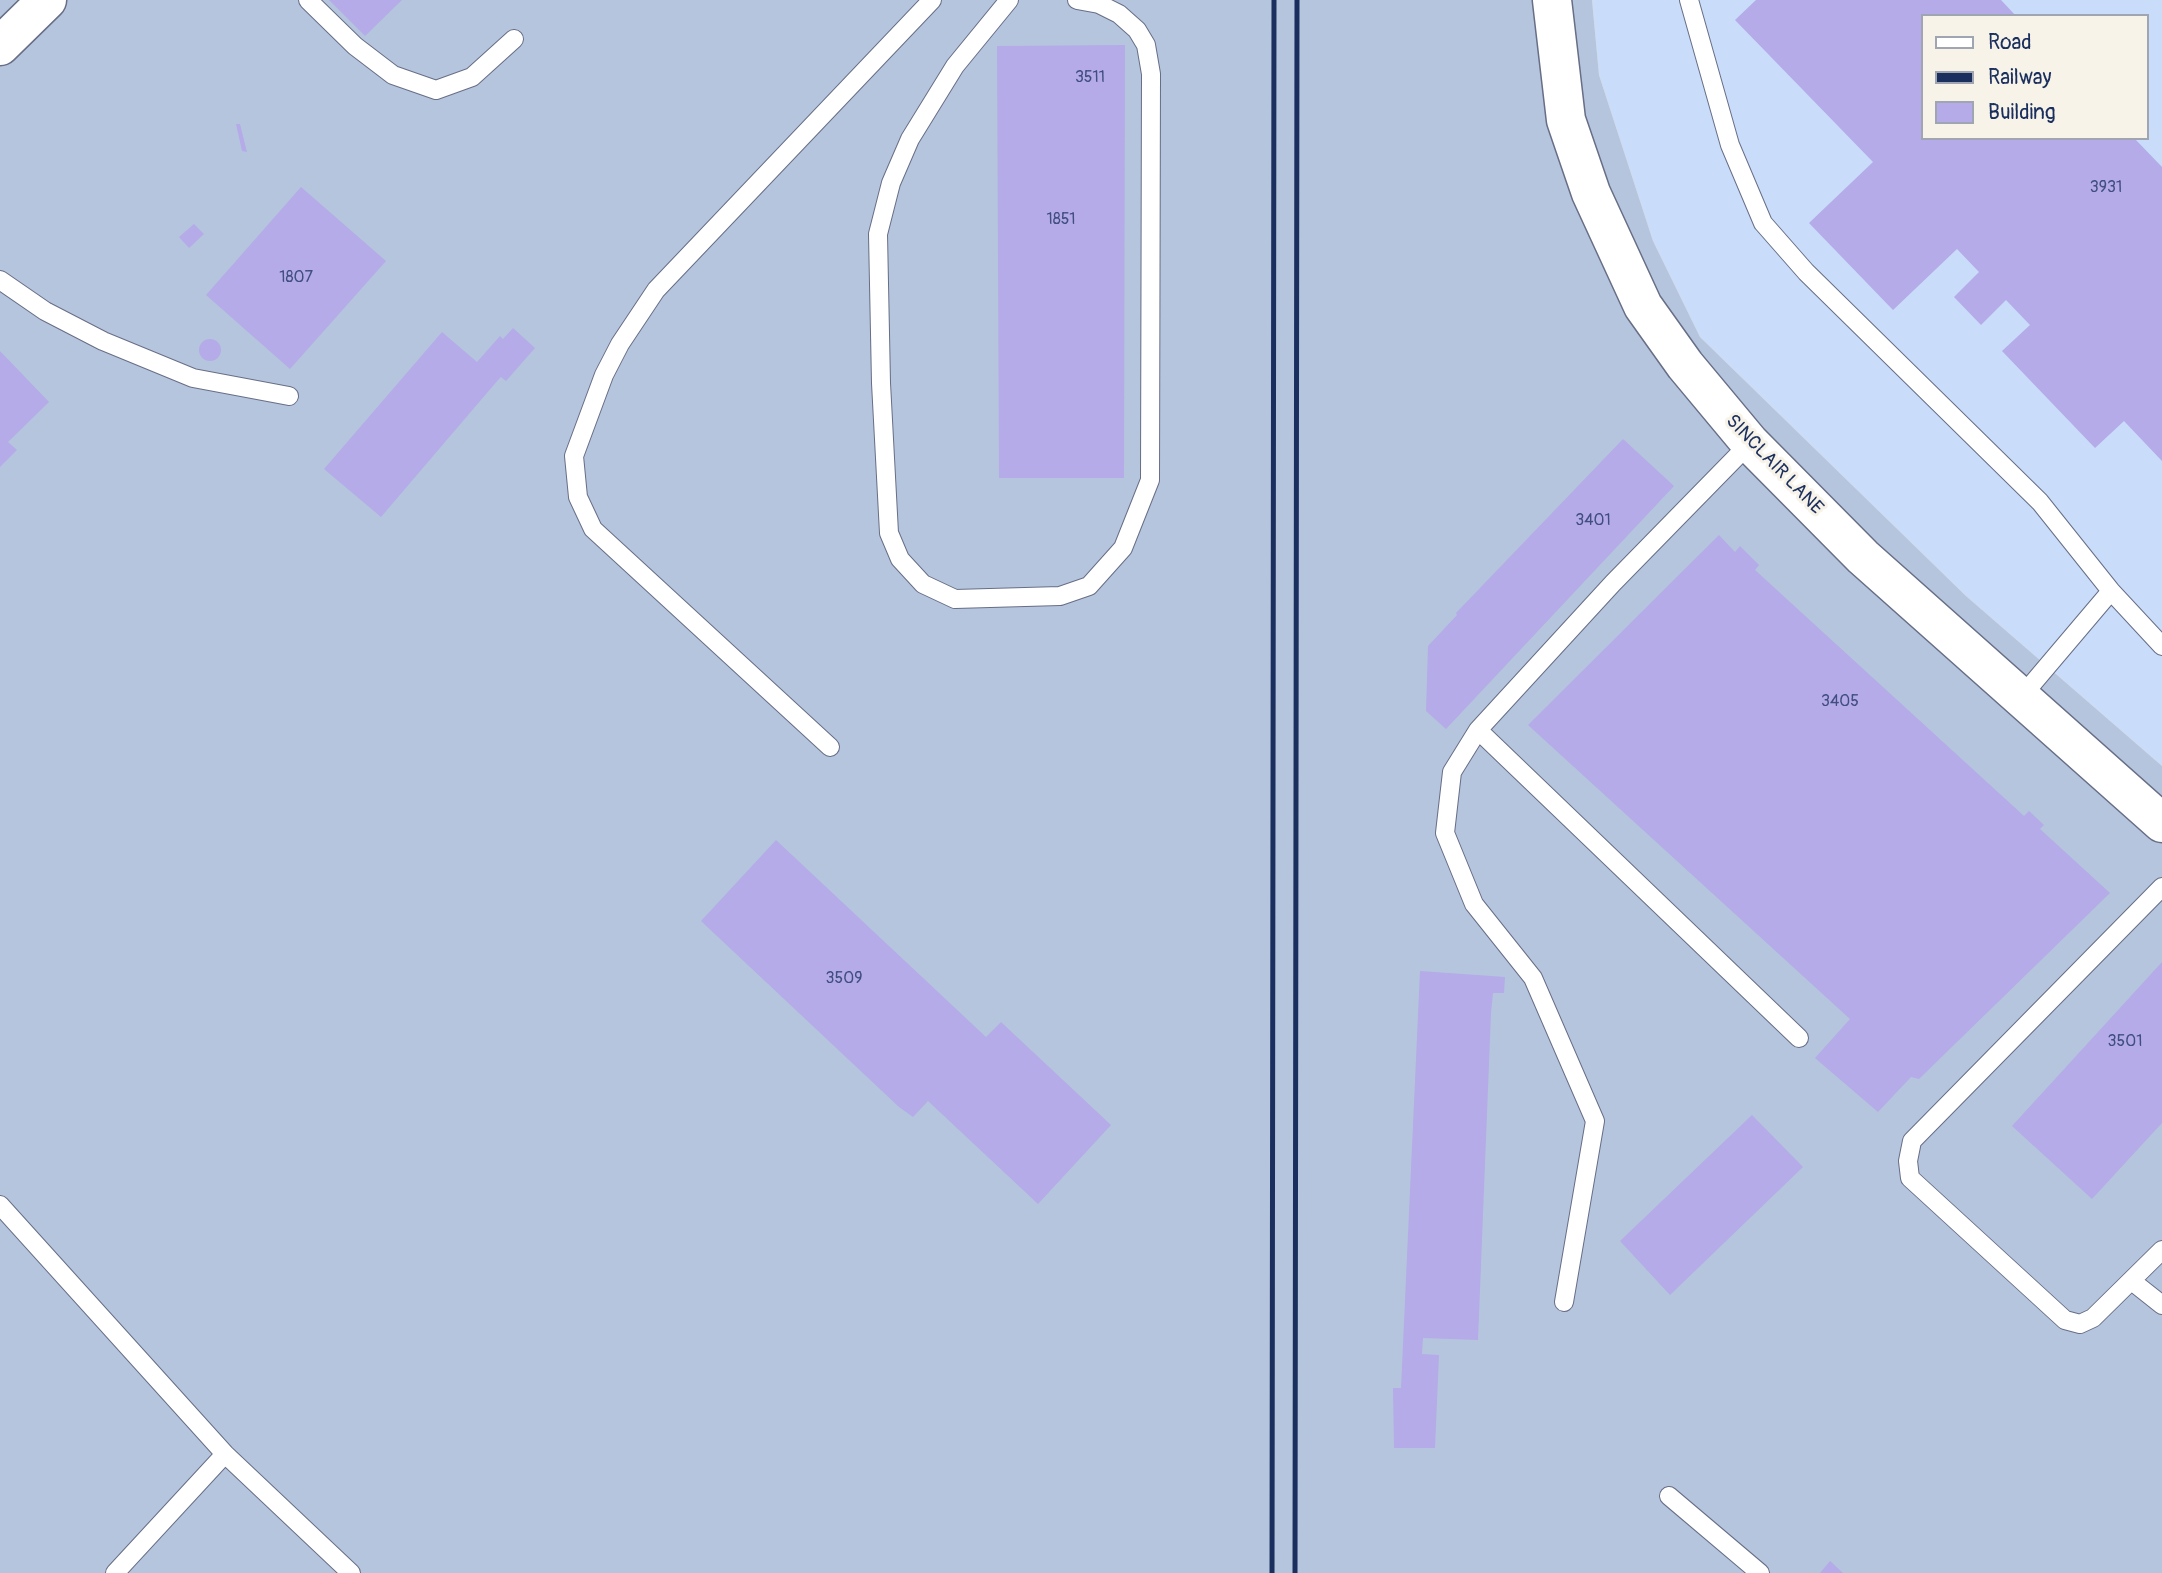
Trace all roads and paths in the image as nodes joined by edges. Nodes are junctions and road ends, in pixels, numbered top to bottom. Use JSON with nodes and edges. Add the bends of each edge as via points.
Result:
{"nodes":[{"id":1,"x":47,"y":0,"type":"edge"},
{"id":2,"x":308,"y":0,"type":"edge"},
{"id":3,"x":932,"y":0,"type":"edge"},
{"id":4,"x":1009,"y":0,"type":"edge"},
{"id":5,"x":1077,"y":0,"type":"edge"},
{"id":6,"x":1552,"y":0,"type":"edge"},
{"id":7,"x":1689,"y":0,"type":"edge"},
{"id":8,"x":514,"y":40,"type":"dead end"},
{"id":9,"x":0,"y":46,"type":"edge"},
{"id":10,"x":0,"y":280,"type":"edge"},
{"id":11,"x":289,"y":396,"type":"dead end"},
{"id":12,"x":1749,"y":443,"type":"junction"},
{"id":13,"x":2111,"y":591,"type":"junction"},
{"id":14,"x":2162,"y":646,"type":"edge"},
{"id":15,"x":2022,"y":696,"type":"junction"},
{"id":16,"x":1478,"y":730,"type":"junction"},
{"id":17,"x":830,"y":747,"type":"dead end"},
{"id":18,"x":2162,"y":823,"type":"edge"},
{"id":19,"x":2162,"y":887,"type":"edge"},
{"id":20,"x":1799,"y":1038,"type":"dead end"},
{"id":21,"x":0,"y":1205,"type":"edge"},
{"id":22,"x":2162,"y":1250,"type":"edge"},
{"id":23,"x":2133,"y":1282,"type":"junction"},
{"id":24,"x":1563,"y":1302,"type":"dead end"},
{"id":25,"x":2162,"y":1305,"type":"edge"},
{"id":26,"x":225,"y":1454,"type":"junction"},
{"id":27,"x":1669,"y":1496,"type":"dead end"},
{"id":28,"x":115,"y":1573,"type":"edge"},
{"id":29,"x":351,"y":1573,"type":"edge"},
{"id":30,"x":1760,"y":1573,"type":"edge"}],
"edges":[{"from":1,"to":9,"type":"main road"},
{"from":2,"to":8,"type":"lane","via":[[393,75],[436,90],[472,76]]},
{"from":3,"to":17,"type":"lane","via":[[656,290],[604,375],[574,456],[579,497],[593,529]]},
{"from":4,"to":5,"type":"lane","via":[[955,66],[911,139],[891,184],[878,234],[889,533],[900,559],[923,584],[955,599],[1060,596],[1089,586],[1123,548],[1150,480],[1151,75],[1146,45],[1137,30],[1119,14]]},
{"from":6,"to":12,"type":"main road","name":"SINCLAIR LANE","via":[[1566,120],[1591,193],[1643,306]]},
{"from":7,"to":13,"type":"lane","via":[[1730,145],[1763,223],[1806,272],[2040,502]]},
{"from":10,"to":11,"type":"lane","via":[[68,323],[193,378]]},
{"from":12,"to":15,"type":"main road","name":"SINCLAIR LANE","via":[[1863,557]]},
{"from":12,"to":16,"type":"lane"},
{"from":13,"to":14,"type":"lane"},
{"from":13,"to":15,"type":"lane"},
{"from":15,"to":18,"type":"main road","name":"SINCLAIR LANE"},
{"from":16,"to":20,"type":"lane"},
{"from":16,"to":24,"type":"lane","via":[[1452,772],[1445,833],[1474,904],[1533,978],[1595,1121]]},
{"from":19,"to":23,"type":"lane","via":[[1912,1141],[1908,1161],[1910,1178],[2065,1320],[2080,1324],[2093,1318]]},
{"from":21,"to":26,"type":"lane"},
{"from":22,"to":23,"type":"lane"},
{"from":23,"to":25,"type":"lane"},
{"from":26,"to":28,"type":"lane"},
{"from":26,"to":29,"type":"lane"},
{"from":27,"to":30,"type":"lane"}]}
